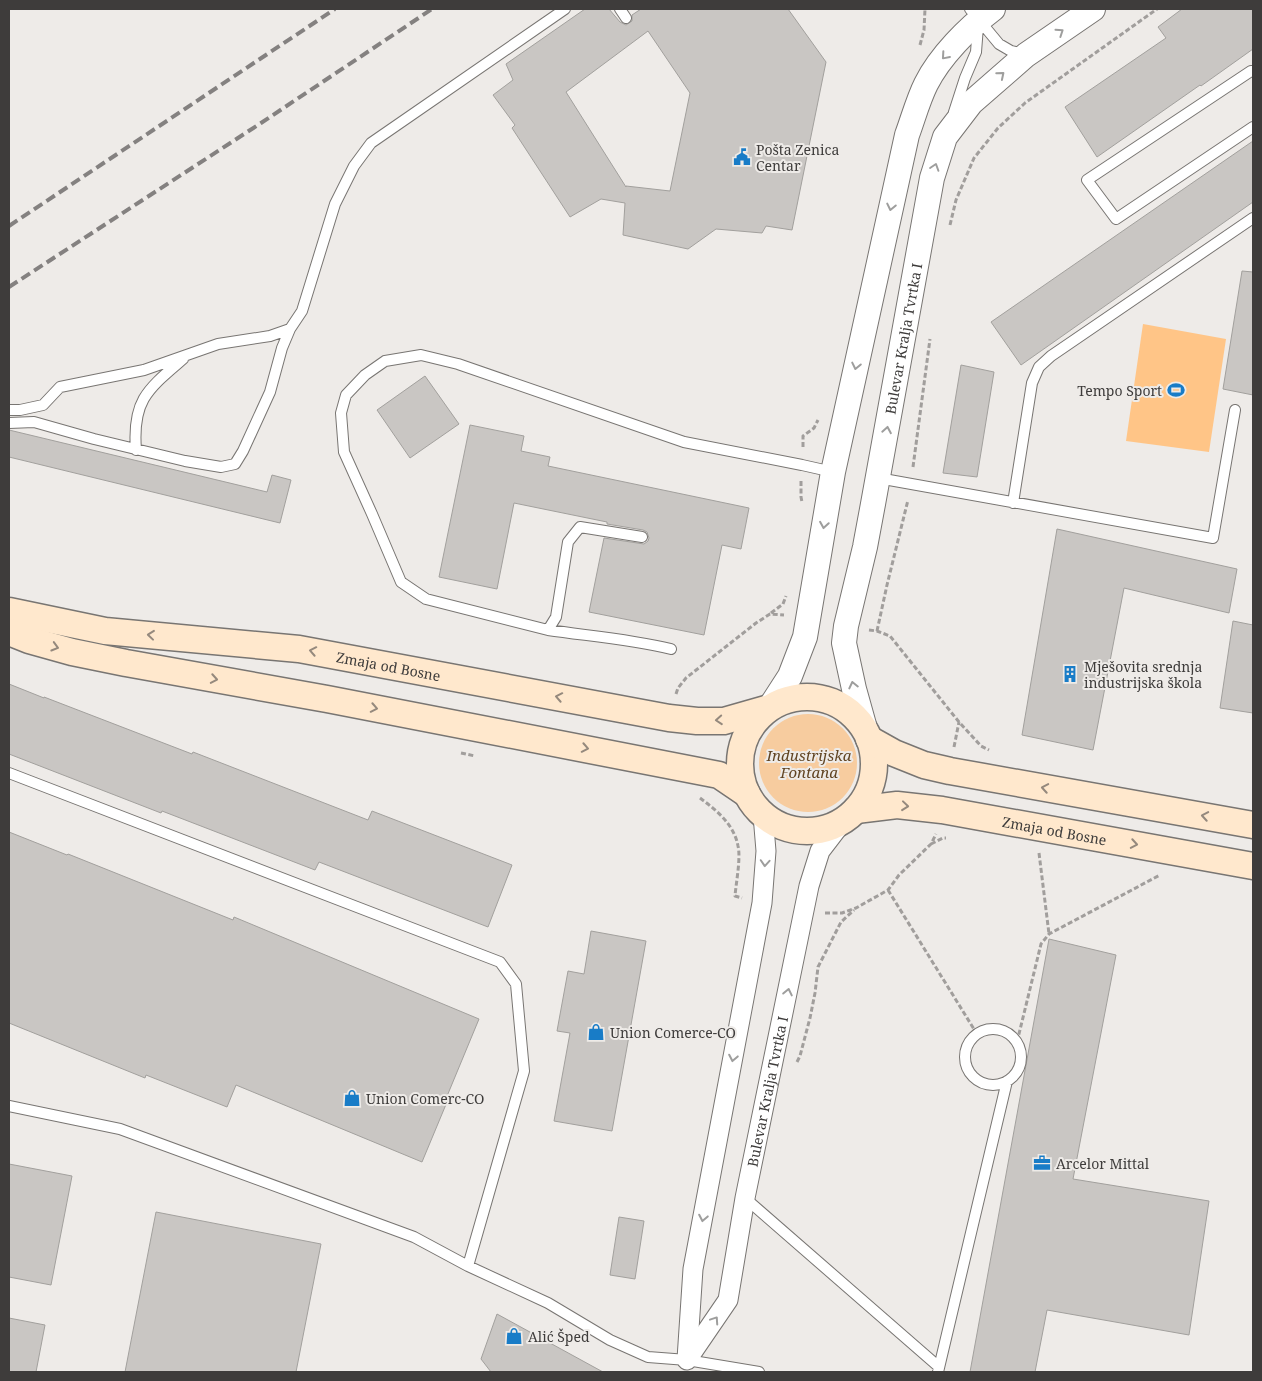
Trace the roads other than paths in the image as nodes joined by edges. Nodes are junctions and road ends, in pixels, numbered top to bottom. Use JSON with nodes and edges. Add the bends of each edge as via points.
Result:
{"nodes":[{"id":1,"x":564,"y":9,"type":"edge"},
{"id":2,"x":620,"y":9,"type":"edge"},
{"id":3,"x":1093,"y":9,"type":"edge"},
{"id":4,"x":981,"y":12,"type":"edge"},
{"id":5,"x":626,"y":18,"type":"dead end"},
{"id":6,"x":1026,"y":55,"type":"junction"},
{"id":7,"x":1253,"y":71,"type":"edge"},
{"id":8,"x":1253,"y":127,"type":"edge"},
{"id":9,"x":945,"y":137,"type":"junction"},
{"id":10,"x":1253,"y":218,"type":"edge"},
{"id":11,"x":290,"y":329,"type":"junction"},
{"id":12,"x":189,"y":355,"type":"junction"},
{"id":13,"x":9,"y":410,"type":"edge"},
{"id":14,"x":1235,"y":410,"type":"dead end"},
{"id":15,"x":9,"y":423,"type":"edge"},
{"id":16,"x":136,"y":450,"type":"junction"},
{"id":17,"x":832,"y":472,"type":"junction"},
{"id":18,"x":878,"y":478,"type":"junction"},
{"id":19,"x":1013,"y":503,"type":"junction"},
{"id":20,"x":642,"y":538,"type":"dead end"},
{"id":21,"x":9,"y":611,"type":"edge"},
{"id":22,"x":548,"y":630,"type":"junction"},
{"id":23,"x":9,"y":632,"type":"edge"},
{"id":24,"x":671,"y":649,"type":"dead end"},
{"id":25,"x":768,"y":708,"type":"junction"},
{"id":26,"x":868,"y":736,"type":"junction"},
{"id":27,"x":9,"y":773,"type":"edge"},
{"id":28,"x":747,"y":794,"type":"junction"},
{"id":29,"x":762,"y":815,"type":"junction"},
{"id":30,"x":850,"y":815,"type":"junction"},
{"id":31,"x":1253,"y":825,"type":"edge"},
{"id":32,"x":1253,"y":866,"type":"edge"},
{"id":33,"x":1007,"y":1081,"type":"junction"},
{"id":34,"x":9,"y":1106,"type":"edge"},
{"id":35,"x":745,"y":1198,"type":"junction"},
{"id":36,"x":468,"y":1266,"type":"junction"},
{"id":37,"x":686,"y":1366,"type":"edge"},
{"id":38,"x":938,"y":1370,"type":"edge"},
{"id":39,"x":759,"y":1372,"type":"edge"}],
"edges":[{"from":1,"to":11,"type":"lane","via":[[372,143],[354,166],[335,204],[302,310]]},
{"from":2,"to":5,"type":"lane"},
{"from":6,"to":3,"type":"street","name":"Bulevar Kralja Tvrtka I","one_way":true},
{"from":4,"to":6,"type":"lane","via":[[998,44]]},
{"from":4,"to":9,"type":"lane","via":[[976,52]]},
{"from":4,"to":17,"type":"street","one_way":true,"via":[[942,59],[926,85],[907,135]]},
{"from":9,"to":6,"type":"street","name":"Bulevar Kralja Tvrtka I","one_way":true,"via":[[971,102]]},
{"from":7,"to":8,"type":"lane","via":[[1087,180],[1116,219]]},
{"from":18,"to":9,"type":"street","name":"Bulevar Kralja Tvrtka I","one_way":true,"via":[[932,178]]},
{"from":10,"to":19,"type":"lane","via":[[1039,367],[1032,383]]},
{"from":11,"to":12,"type":"lane","via":[[270,336],[218,344]]},
{"from":11,"to":16,"type":"lane","via":[[270,392],[235,464],[221,467]]},
{"from":12,"to":13,"type":"lane","via":[[144,370],[60,387],[43,405]]},
{"from":12,"to":16,"type":"lane","via":[[144,396],[136,422]]},
{"from":14,"to":19,"type":"lane","via":[[1213,538]]},
{"from":15,"to":16,"type":"lane","via":[[34,422]]},
{"from":17,"to":22,"type":"lane","via":[[684,442],[458,364],[421,355],[385,361],[365,375],[346,395],[341,413],[344,452],[401,582],[426,599]]},
{"from":17,"to":25,"type":"street","one_way":true,"via":[[805,637],[790,676]]},
{"from":18,"to":19,"type":"lane"},
{"from":26,"to":18,"type":"street","name":"Bulevar Kralja Tvrtka I","one_way":true,"via":[[844,643]]},
{"from":20,"to":22,"type":"lane","via":[[580,527],[568,542],[556,617]]},
{"from":25,"to":21,"type":"main road","name":"Zmaja od Bosne","one_way":true,"via":[[724,720],[669,718],[300,649],[105,631]]},
{"from":22,"to":24,"type":"lane","via":[[643,642]]},
{"from":23,"to":28,"type":"main road","name":"Zmaja od Bosne","one_way":true,"via":[[72,652],[126,663],[719,775]]},
{"from":25,"to":26,"type":"main road","name":"Zmaja od Bosne","via":[[790,698],[812,696],[834,702],[853,714]]},
{"from":25,"to":28,"type":"main road","name":"Zmaja od Bosne","via":[[753,723],[744,739],[740,776]]},
{"from":26,"to":30,"type":"main road","name":"Zmaja od Bosne","via":[[874,757],[873,776],[867,794]]},
{"from":31,"to":26,"type":"main road","name":"Zmaja od Bosne","one_way":true,"via":[[924,765],[894,753]]},
{"from":27,"to":36,"type":"lane","via":[[500,962],[516,984],[524,1071]]},
{"from":28,"to":29,"type":"main road","name":"Zmaja od Bosne"},
{"from":29,"to":30,"type":"main road","name":"Zmaja od Bosne","via":[[781,826],[802,831],[824,829]]},
{"from":29,"to":37,"type":"street","one_way":true,"via":[[766,850],[762,903],[693,1268]]},
{"from":30,"to":32,"type":"main road","name":"Zmaja od Bosne","one_way":true,"via":[[897,805],[942,810]]},
{"from":35,"to":30,"type":"street","name":"Bulevar Kralja Tvrtka I","one_way":true,"via":[[809,886],[820,851]]},
{"from":33,"to":33,"type":"lane","via":[[989,1084],[973,1076],[968,1068],[966,1049],[977,1034],[994,1029],[1011,1035],[1017,1042],[1021,1059],[1019,1068]]},
{"from":33,"to":38,"type":"lane"},
{"from":34,"to":36,"type":"lane","via":[[120,1129],[414,1237]]},
{"from":37,"to":35,"type":"street","name":"Bulevar Kralja Tvrtka I","one_way":true,"via":[[728,1300]]},
{"from":35,"to":38,"type":"lane"},
{"from":36,"to":37,"type":"lane","via":[[548,1303],[610,1340],[648,1356]]},
{"from":37,"to":39,"type":"lane"}]}
